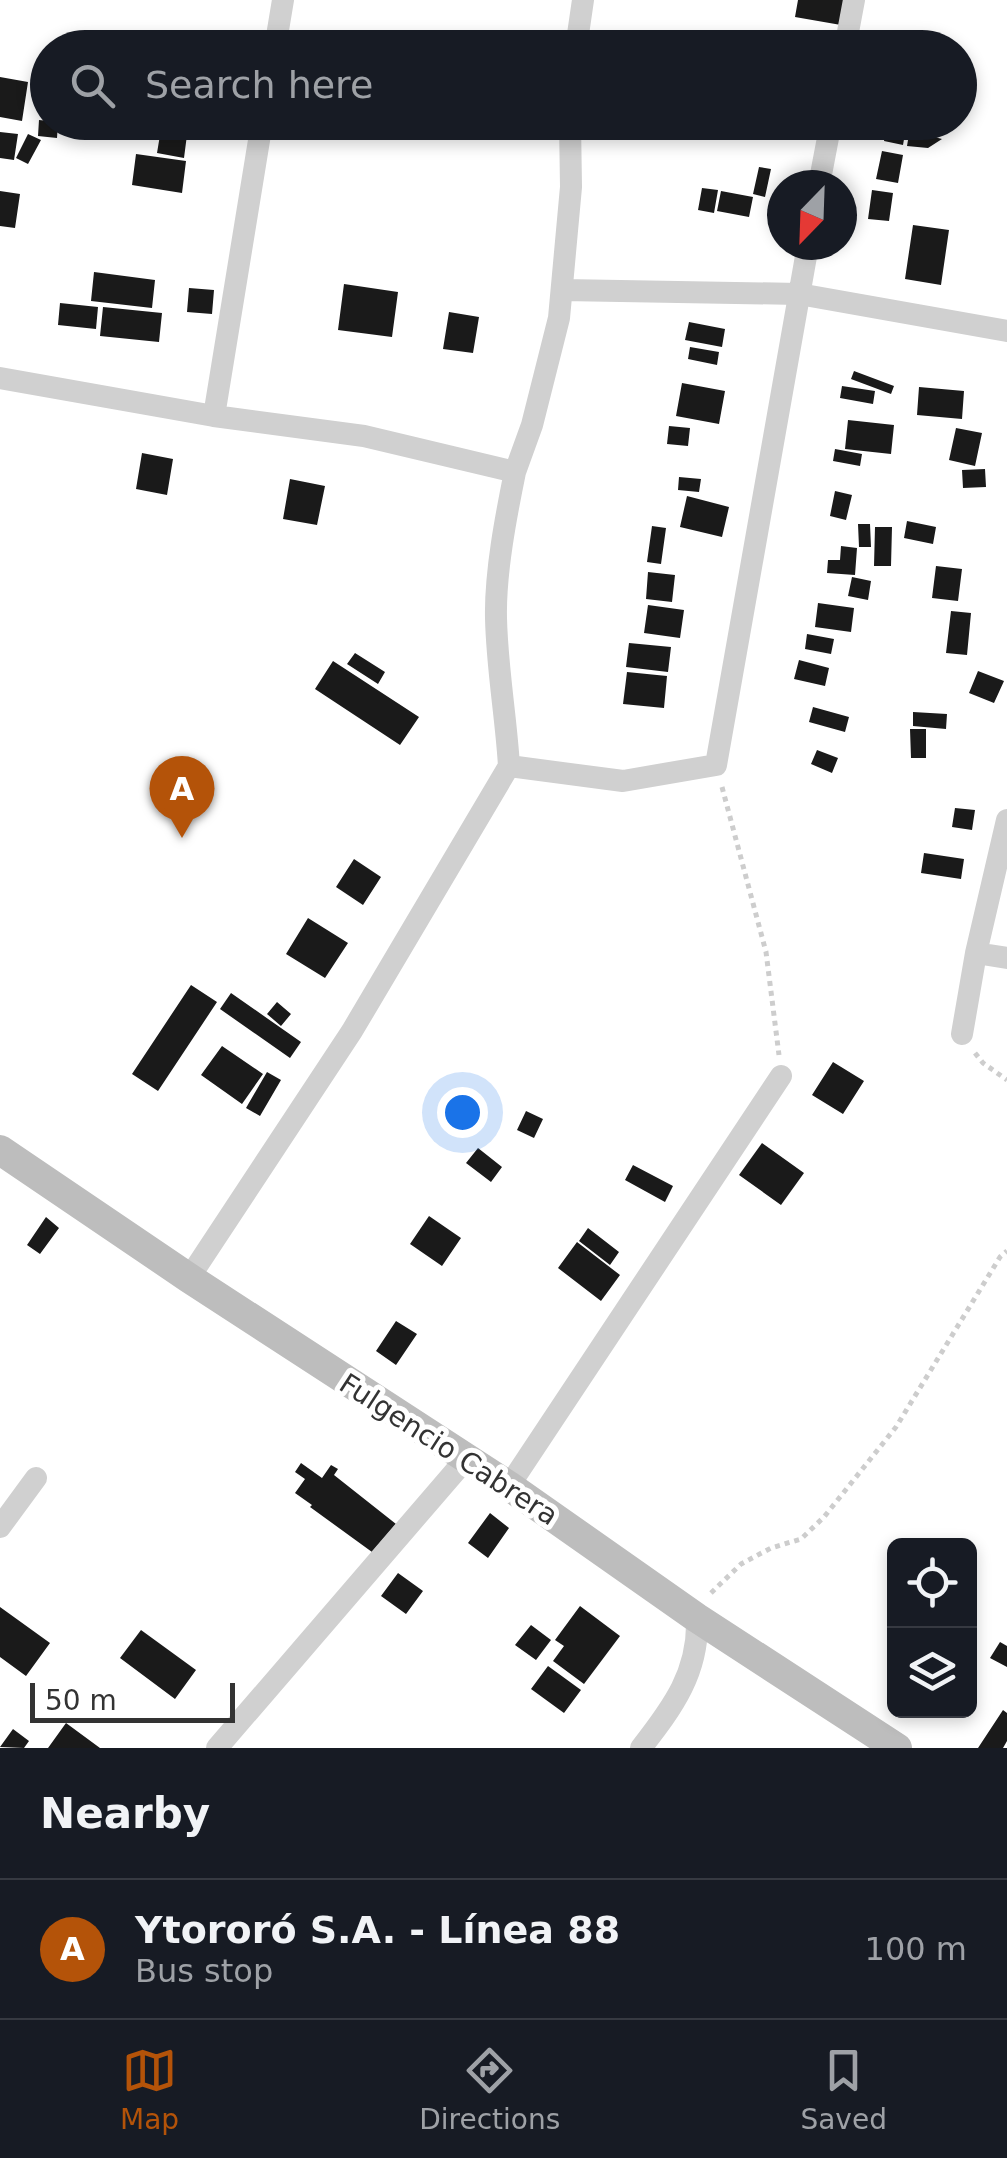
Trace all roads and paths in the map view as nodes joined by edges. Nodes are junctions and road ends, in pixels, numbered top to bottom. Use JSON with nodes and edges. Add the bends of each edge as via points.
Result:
{"nodes":[{"id":1,"x":283,"y":0,"type":"edge"},
{"id":2,"x":583,"y":0,"type":"edge"},
{"id":3,"x":854,"y":0,"type":"edge"},
{"id":4,"x":278,"y":30,"type":"edge"},
{"id":5,"x":579,"y":30,"type":"edge"},
{"id":6,"x":848,"y":30,"type":"edge"},
{"id":7,"x":259,"y":140,"type":"edge"},
{"id":8,"x":570,"y":140,"type":"edge"},
{"id":9,"x":828,"y":140,"type":"edge"},
{"id":10,"x":822,"y":170,"type":"edge"},
{"id":11,"x":805,"y":260,"type":"edge"},
{"id":12,"x":563,"y":290,"type":"junction"},
{"id":13,"x":799,"y":294,"type":"junction"},
{"id":14,"x":1007,"y":331,"type":"edge"},
{"id":15,"x":0,"y":378,"type":"edge"},
{"id":16,"x":214,"y":416,"type":"junction"},
{"id":17,"x":515,"y":472,"type":"junction"},
{"id":18,"x":716,"y":765,"type":"junction"},
{"id":19,"x":509,"y":766,"type":"junction"},
{"id":20,"x":1007,"y":820,"type":"edge"},
{"id":21,"x":976,"y":953,"type":"junction"},
{"id":22,"x":1007,"y":958,"type":"edge"},
{"id":23,"x":962,"y":1034,"type":"joint"},
{"id":24,"x":781,"y":1076,"type":"joint"},
{"id":25,"x":1007,"y":1080,"type":"edge"},
{"id":26,"x":0,"y":1150,"type":"edge"},
{"id":27,"x":1007,"y":1250,"type":"edge"},
{"id":28,"x":188,"y":1278,"type":"junction"},
{"id":29,"x":466,"y":1460,"type":"junction"},
{"id":30,"x":36,"y":1478,"type":"dead end"},
{"id":31,"x":509,"y":1486,"type":"junction"},
{"id":32,"x":0,"y":1527,"type":"edge"},
{"id":33,"x":697,"y":1618,"type":"junction"},
{"id":34,"x":217,"y":1748,"type":"edge"},
{"id":35,"x":641,"y":1748,"type":"edge"},
{"id":36,"x":898,"y":1748,"type":"edge"}],
"edges":[{"from":1,"to":4,"type":"street"},
{"from":2,"to":5,"type":"street"},
{"from":3,"to":6,"type":"street"},
{"from":7,"to":16,"type":"street"},
{"from":8,"to":12,"type":"street"},
{"from":9,"to":10,"type":"street"},
{"from":11,"to":13,"type":"street"},
{"from":12,"to":13,"type":"street"},
{"from":12,"to":17,"type":"street"},
{"from":13,"to":14,"type":"street"},
{"from":13,"to":18,"type":"street"},
{"from":15,"to":16,"type":"street"},
{"from":16,"to":17,"type":"street","via":[[364,436]]},
{"from":17,"to":19,"type":"street","via":[[496,615]]},
{"from":18,"to":19,"type":"street","via":[[623,780]]},
{"from":18,"to":24,"type":"path","via":[[766,952]]},
{"from":19,"to":28,"type":"street","via":[[352,1031]]},
{"from":20,"to":21,"type":"street"},
{"from":21,"to":22,"type":"street"},
{"from":21,"to":23,"type":"street"},
{"from":23,"to":25,"type":"path","via":[[983,1063]]},
{"from":24,"to":31,"type":"street"},
{"from":26,"to":28,"type":"main road","name":"Fulgencio Cabrera"},
{"from":27,"to":33,"type":"path","via":[[896,1427],[824,1518],[801,1539],[741,1564]]},
{"from":28,"to":29,"type":"main road","name":"Fulgencio Cabrera"},
{"from":29,"to":31,"type":"main road","name":"Fulgencio Cabrera"},
{"from":29,"to":34,"type":"street"},
{"from":30,"to":32,"type":"street"},
{"from":31,"to":33,"type":"main road","name":"Fulgencio Cabrera"},
{"from":33,"to":35,"type":"street","via":[[694,1660],[678,1699]]},
{"from":33,"to":36,"type":"main road","name":"Fulgencio Cabrera"}]}
